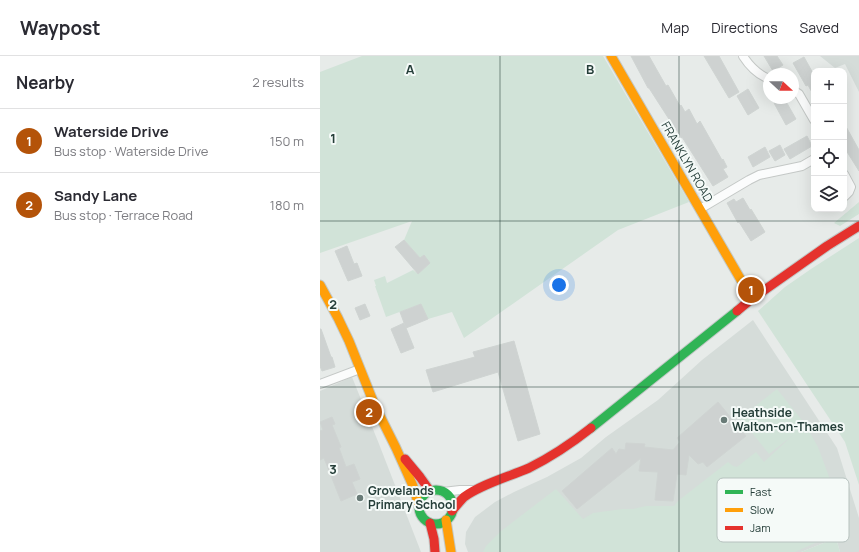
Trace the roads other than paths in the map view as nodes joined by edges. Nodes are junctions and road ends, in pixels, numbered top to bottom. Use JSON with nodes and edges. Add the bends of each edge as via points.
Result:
{"nodes":[{"id":1,"x":611,"y":56,"type":"edge"},
{"id":2,"x":743,"y":56,"type":"edge"},
{"id":3,"x":763,"y":76,"type":"edge"},
{"id":4,"x":799,"y":94,"type":"edge"},
{"id":5,"x":811,"y":115,"type":"edge"},
{"id":6,"x":811,"y":161,"type":"edge"},
{"id":7,"x":847,"y":180,"type":"edge"},
{"id":8,"x":847,"y":194,"type":"edge"},
{"id":9,"x":700,"y":209,"type":"junction"},
{"id":10,"x":859,"y":226,"type":"edge"},
{"id":11,"x":741,"y":280,"type":"dead end"},
{"id":12,"x":320,"y":285,"type":"edge"},
{"id":13,"x":360,"y":369,"type":"junction"},
{"id":14,"x":320,"y":384,"type":"edge"},
{"id":15,"x":396,"y":448,"type":"junction"},
{"id":16,"x":475,"y":490,"type":"junction"},
{"id":17,"x":430,"y":492,"type":"junction"},
{"id":18,"x":443,"y":492,"type":"junction"},
{"id":19,"x":419,"y":506,"type":"junction"},
{"id":20,"x":452,"y":510,"type":"junction"},
{"id":21,"x":446,"y":520,"type":"junction"},
{"id":22,"x":430,"y":523,"type":"junction"},
{"id":23,"x":435,"y":552,"type":"edge"},
{"id":24,"x":451,"y":552,"type":"edge"}],
"edges":[{"from":1,"to":9,"type":"street","name":"FRANKLYN ROAD"},
{"from":2,"to":3,"type":"street","via":[[752,69]]},
{"from":4,"to":5,"type":"street"},
{"from":6,"to":9,"type":"street","via":[[802,166],[759,175]]},
{"from":7,"to":8,"type":"street","via":[[851,187]]},
{"from":9,"to":11,"type":"street","name":"FRANKLYN ROAD"},
{"from":10,"to":16,"type":"street","via":[[749,301],[580,437],[550,457]]},
{"from":12,"to":13,"type":"street","via":[[338,318]]},
{"from":13,"to":14,"type":"street"},
{"from":13,"to":15,"type":"street"},
{"from":15,"to":17,"type":"street"},
{"from":15,"to":19,"type":"street"},
{"from":16,"to":18,"type":"street"},
{"from":16,"to":20,"type":"street"},
{"from":17,"to":18,"type":"street"},
{"from":17,"to":19,"type":"street","via":[[424,495]]},
{"from":18,"to":20,"type":"street","via":[[450,498]]},
{"from":19,"to":22,"type":"street","via":[[423,518]]},
{"from":20,"to":21,"type":"street"},
{"from":21,"to":22,"type":"street","via":[[438,524]]},
{"from":21,"to":24,"type":"street"},
{"from":22,"to":23,"type":"street"}]}
